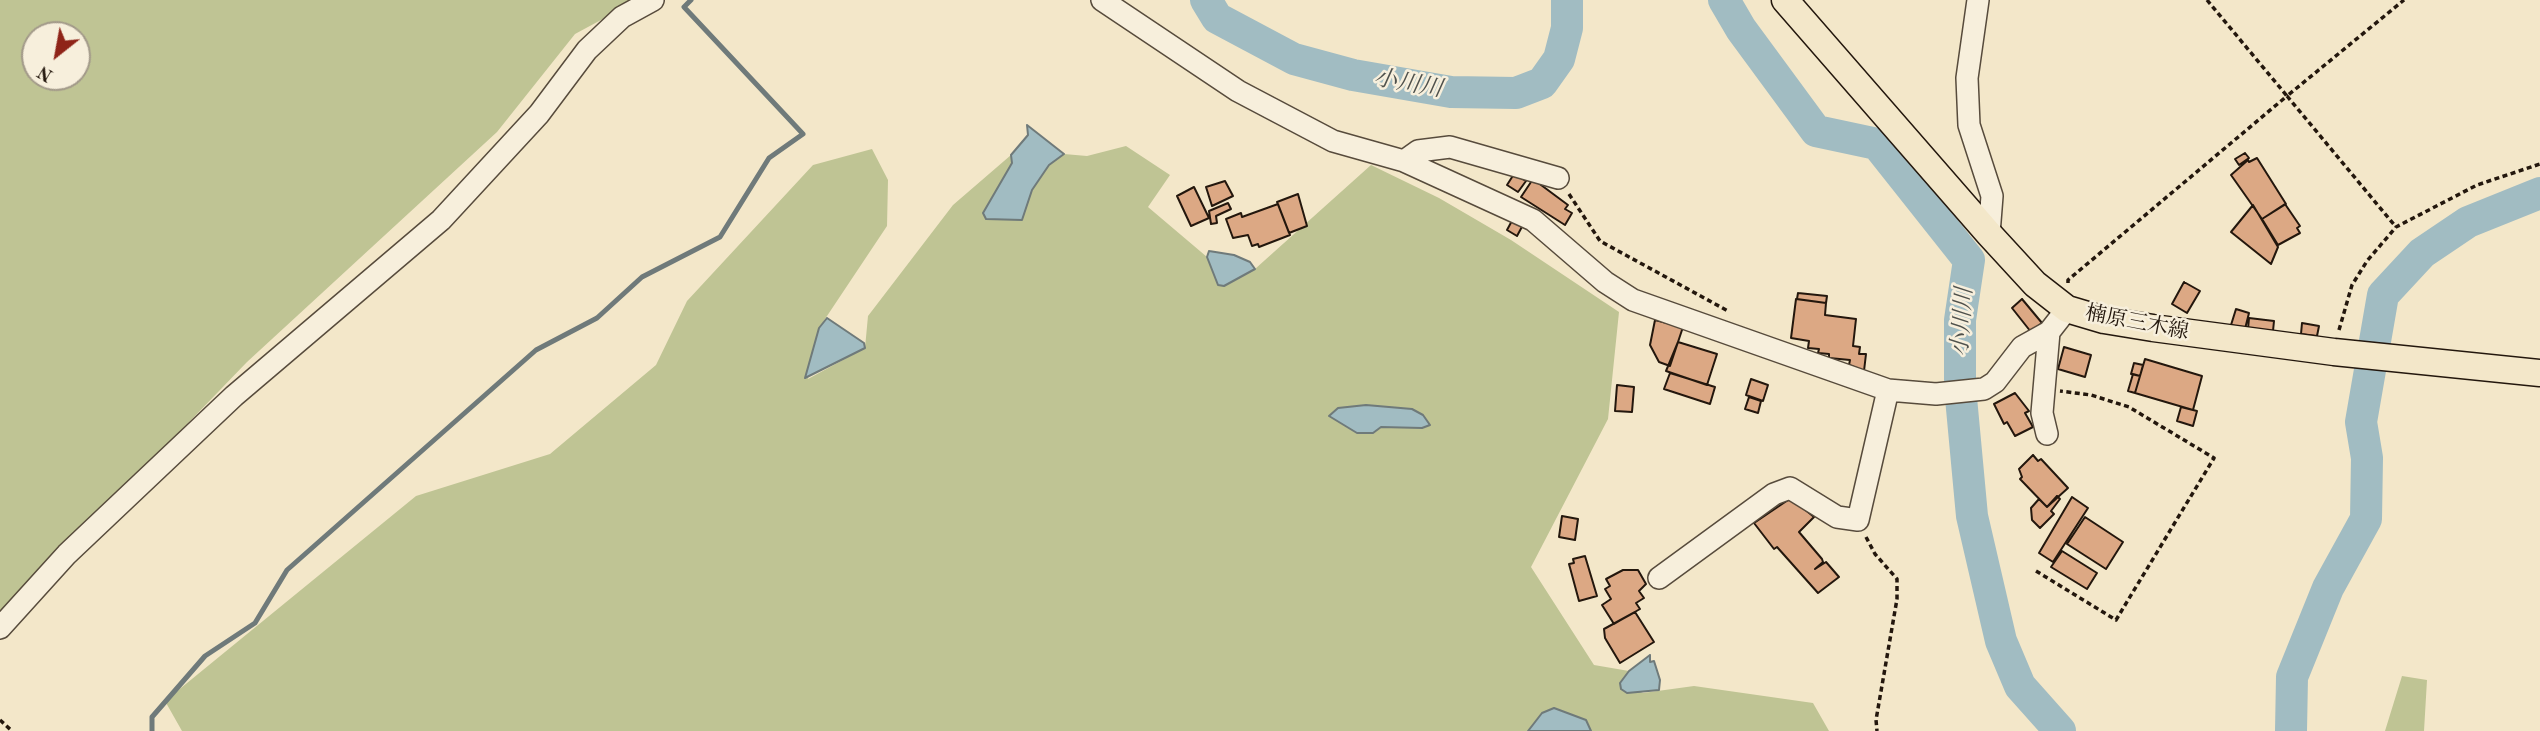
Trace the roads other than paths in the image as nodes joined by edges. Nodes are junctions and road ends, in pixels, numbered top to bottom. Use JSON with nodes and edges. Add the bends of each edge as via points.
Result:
{"nodes":[{"id":1,"x":653,"y":0,"type":"edge"},
{"id":2,"x":1102,"y":0,"type":"edge"},
{"id":3,"x":1785,"y":0,"type":"edge"},
{"id":4,"x":1978,"y":0,"type":"edge"},
{"id":5,"x":1404,"y":161,"type":"junction"},
{"id":6,"x":1558,"y":178,"type":"road end"},
{"id":7,"x":1989,"y":234,"type":"junction"},
{"id":8,"x":2067,"y":309,"type":"junction"},
{"id":9,"x":2049,"y":332,"type":"junction"},
{"id":10,"x":2540,"y":373,"type":"edge"},
{"id":11,"x":1888,"y":390,"type":"junction"},
{"id":12,"x":2047,"y":434,"type":"dead end"},
{"id":13,"x":1659,"y":578,"type":"dead end"},
{"id":14,"x":0,"y":628,"type":"edge"}],
"edges":[{"from":1,"to":14,"type":"street","via":[[622,17],[587,50],[539,114],[441,220],[234,396],[67,554]]},
{"from":2,"to":5,"type":"street","via":[[1238,91],[1333,141]]},
{"from":3,"to":7,"type":"main road","name":"楠原三木線"},
{"from":4,"to":7,"type":"street","via":[[1967,78],[1969,125],[1992,196]]},
{"from":5,"to":6,"type":"street","via":[[1418,151],[1450,147]]},
{"from":5,"to":11,"type":"street","via":[[1533,220],[1633,300]]},
{"from":7,"to":8,"type":"main road","name":"楠原三木線","via":[[2035,284]]},
{"from":8,"to":9,"type":"street"},
{"from":8,"to":10,"type":"main road","name":"楠原三木線","via":[[2116,323]]},
{"from":9,"to":11,"type":"street","via":[[2022,347],[1996,382],[1984,389],[1936,394]]},
{"from":9,"to":12,"type":"street","via":[[2042,413]]},
{"from":11,"to":13,"type":"street","via":[[1857,520],[1837,516],[1790,488],[1774,494]]}]}
